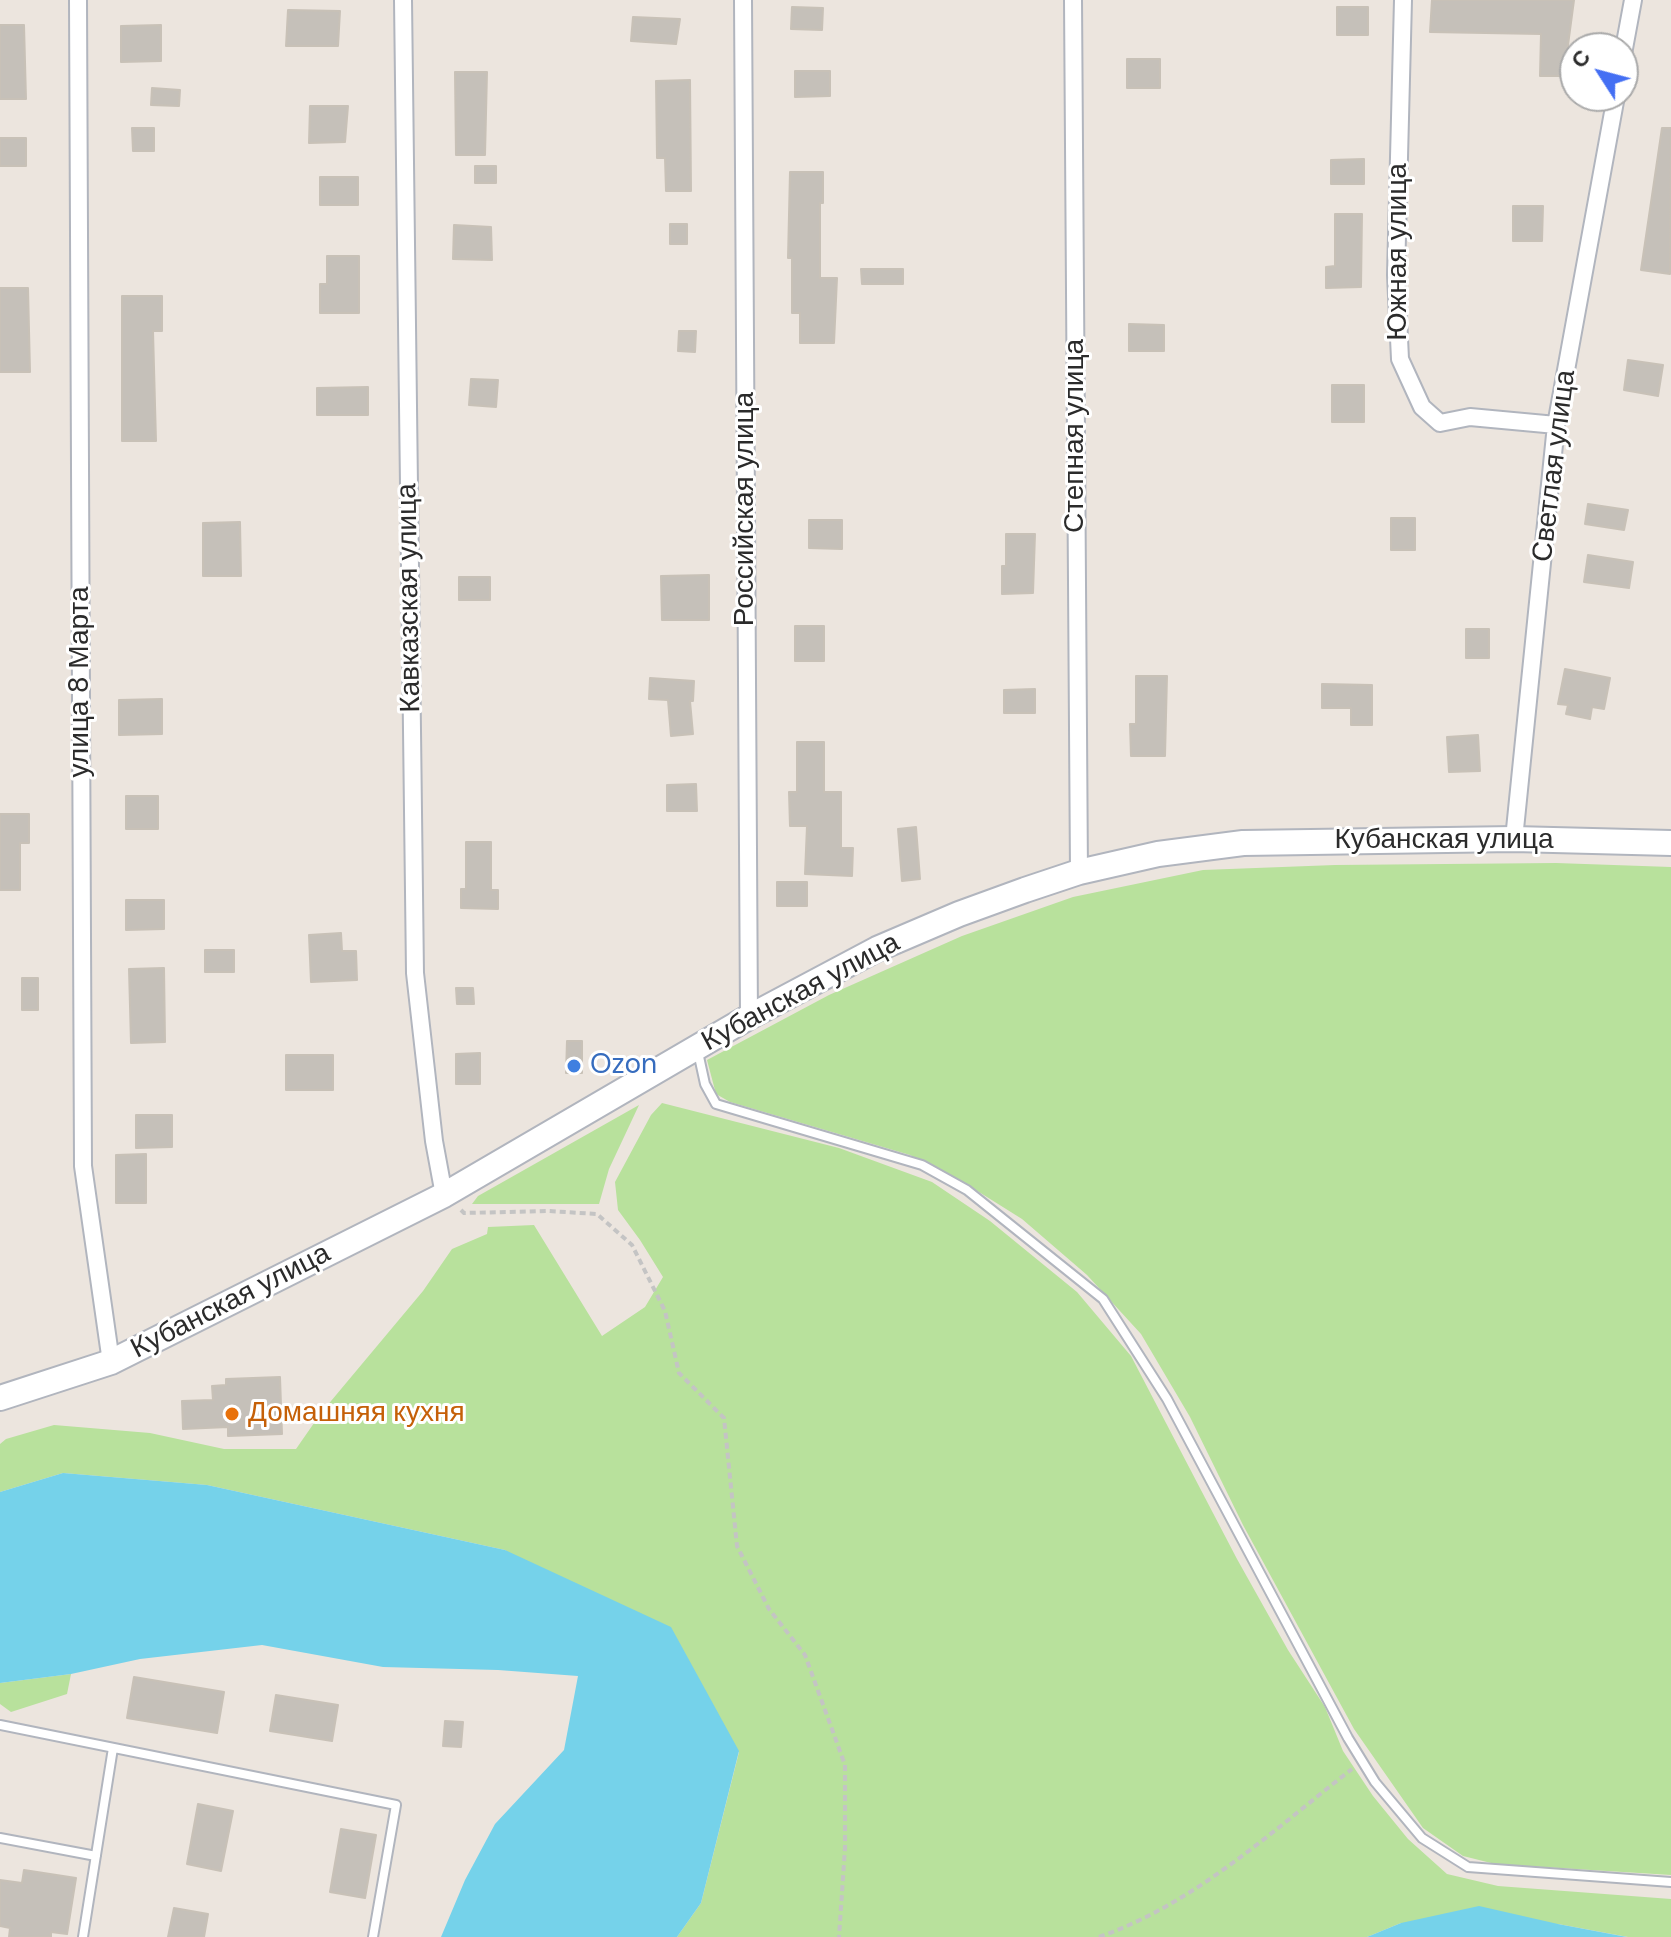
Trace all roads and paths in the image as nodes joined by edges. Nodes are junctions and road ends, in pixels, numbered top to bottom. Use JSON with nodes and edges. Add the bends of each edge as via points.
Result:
{"nodes":[{"id":1,"x":78,"y":0,"type":"edge"},
{"id":2,"x":403,"y":0,"type":"edge"},
{"id":3,"x":743,"y":0,"type":"edge"},
{"id":4,"x":1073,"y":0,"type":"edge"},
{"id":5,"x":1403,"y":0,"type":"edge"},
{"id":6,"x":1633,"y":0,"type":"edge"},
{"id":7,"x":1627,"y":32,"type":"edge"},
{"id":8,"x":1613,"y":112,"type":"edge"},
{"id":9,"x":1556,"y":425,"type":"junction"},
{"id":10,"x":1514,"y":839,"type":"junction"},
{"id":11,"x":1671,"y":843,"type":"edge"},
{"id":12,"x":1079,"y":872,"type":"junction"},
{"id":13,"x":749,"y":1017,"type":"junction"},
{"id":14,"x":697,"y":1047,"type":"junction"},
{"id":15,"x":444,"y":1195,"type":"junction"},
{"id":16,"x":111,"y":1362,"type":"junction"},
{"id":17,"x":0,"y":1398,"type":"edge"},
{"id":18,"x":0,"y":1725,"type":"edge"},
{"id":19,"x":113,"y":1748,"type":"junction"},
{"id":20,"x":1362,"y":1761,"type":"junction"},
{"id":21,"x":0,"y":1838,"type":"edge"},
{"id":22,"x":96,"y":1856,"type":"junction"},
{"id":23,"x":1671,"y":1882,"type":"edge"},
{"id":24,"x":83,"y":1937,"type":"edge"},
{"id":25,"x":373,"y":1937,"type":"edge"},
{"id":26,"x":839,"y":1937,"type":"edge"},
{"id":27,"x":1099,"y":1937,"type":"edge"}],
"edges":[{"from":1,"to":16,"type":"street","name":"улица 8 Марта","via":[[83,1166]]},
{"from":2,"to":15,"type":"street","name":"Кавказская улица","via":[[415,973]]},
{"from":3,"to":13,"type":"street","name":"Российская улица"},
{"from":4,"to":12,"type":"street","name":"Степная улица"},
{"from":5,"to":9,"type":"street","name":"Южная улица","via":[[1396,275],[1400,359],[1422,407],[1440,423],[1470,417]]},
{"from":6,"to":7,"type":"street"},
{"from":8,"to":9,"type":"street","name":"Светлая улица"},
{"from":9,"to":10,"type":"street","name":"Светлая улица"},
{"from":10,"to":11,"type":"main road","name":"Кубанская улица"},
{"from":10,"to":12,"type":"main road","name":"Кубанская улица","via":[[1243,843]]},
{"from":12,"to":13,"type":"main road","name":"Кубанская улица","via":[[877,949]]},
{"from":13,"to":14,"type":"main road","name":"Кубанская улица"},
{"from":14,"to":15,"type":"main road","name":"Кубанская улица"},
{"from":14,"to":20,"type":"lane","via":[[705,1084],[716,1104],[922,1165],[967,1190],[1103,1299],[1167,1399]]},
{"from":15,"to":16,"type":"main road","name":"Кубанская улица"},
{"from":15,"to":26,"type":"path","via":[[464,1213],[597,1214],[632,1245],[665,1311],[679,1373],[724,1418],[737,1546],[769,1609],[805,1655],[845,1765]]},
{"from":16,"to":17,"type":"main road","name":"Кубанская улица"},
{"from":18,"to":19,"type":"lane"},
{"from":19,"to":22,"type":"lane"},
{"from":19,"to":25,"type":"lane","via":[[396,1805]]},
{"from":20,"to":23,"type":"lane","via":[[1422,1838],[1468,1867]]},
{"from":20,"to":27,"type":"path","via":[[1237,1861],[1135,1924]]},
{"from":21,"to":22,"type":"lane"},
{"from":22,"to":24,"type":"lane"}]}
